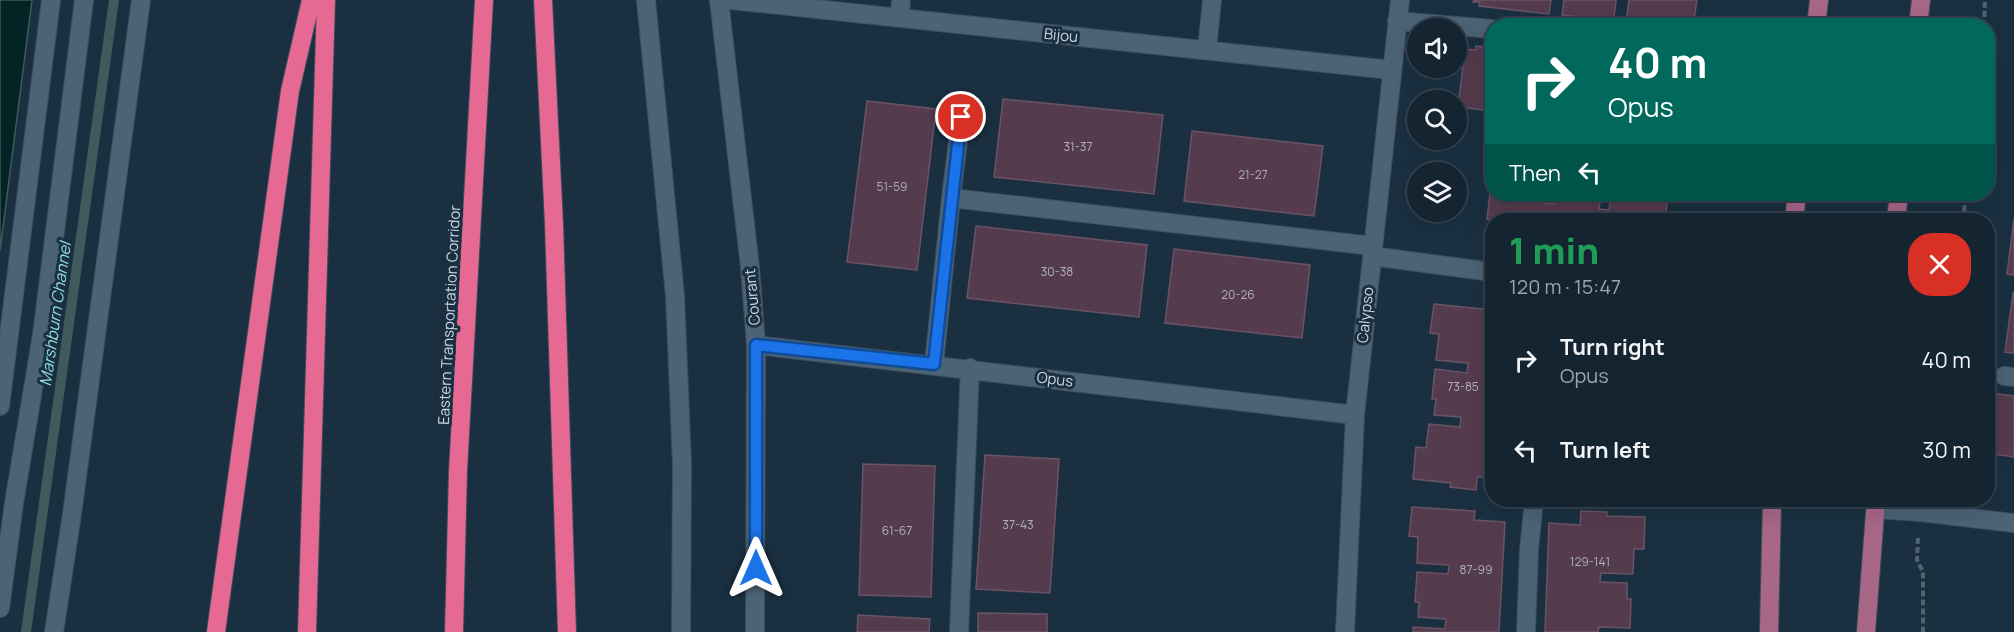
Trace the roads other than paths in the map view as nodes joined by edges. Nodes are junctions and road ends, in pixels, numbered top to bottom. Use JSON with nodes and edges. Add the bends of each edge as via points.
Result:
{"nodes":[{"id":1,"x":51,"y":0,"type":"edge"},
{"id":2,"x":84,"y":0,"type":"edge"},
{"id":3,"x":141,"y":0,"type":"edge"},
{"id":4,"x":311,"y":0,"type":"edge"},
{"id":5,"x":326,"y":0,"type":"edge"},
{"id":6,"x":484,"y":0,"type":"edge"},
{"id":7,"x":543,"y":0,"type":"edge"},
{"id":8,"x":646,"y":0,"type":"edge"},
{"id":9,"x":719,"y":0,"type":"edge"},
{"id":10,"x":731,"y":0,"type":"edge"},
{"id":11,"x":1212,"y":0,"type":"edge"},
{"id":12,"x":1400,"y":0,"type":"edge"},
{"id":13,"x":1819,"y":0,"type":"edge"},
{"id":14,"x":1921,"y":0,"type":"edge"},
{"id":15,"x":901,"y":9,"type":"edge"},
{"id":16,"x":1817,"y":18,"type":"edge"},
{"id":17,"x":1919,"y":18,"type":"edge"},
{"id":18,"x":1397,"y":21,"type":"junction"},
{"id":19,"x":1485,"y":28,"type":"edge"},
{"id":20,"x":1207,"y":50,"type":"junction"},
{"id":21,"x":1391,"y":70,"type":"junction"},
{"id":22,"x":961,"y":117,"type":"dead end"},
{"id":23,"x":951,"y":198,"type":"junction"},
{"id":24,"x":1372,"y":251,"type":"junction"},
{"id":25,"x":1485,"y":271,"type":"edge"},
{"id":26,"x":756,"y":345,"type":"junction"},
{"id":27,"x":934,"y":364,"type":"junction"},
{"id":28,"x":970,"y":368,"type":"junction"},
{"id":29,"x":0,"y":406,"type":"edge"},
{"id":30,"x":1355,"y":415,"type":"junction"},
{"id":31,"x":1533,"y":507,"type":"edge"},
{"id":32,"x":1772,"y":507,"type":"edge"},
{"id":33,"x":1876,"y":507,"type":"edge"},
{"id":34,"x":1892,"y":507,"type":"edge"},
{"id":35,"x":2014,"y":523,"type":"edge"},
{"id":36,"x":0,"y":608,"type":"edge"},
{"id":37,"x":54,"y":632,"type":"edge"},
{"id":38,"x":216,"y":632,"type":"edge"},
{"id":39,"x":308,"y":632,"type":"edge"},
{"id":40,"x":454,"y":632,"type":"edge"},
{"id":41,"x":567,"y":632,"type":"edge"},
{"id":42,"x":681,"y":632,"type":"edge"},
{"id":43,"x":755,"y":632,"type":"edge"},
{"id":44,"x":958,"y":632,"type":"edge"},
{"id":45,"x":1345,"y":632,"type":"edge"},
{"id":46,"x":1526,"y":632,"type":"edge"},
{"id":47,"x":1768,"y":632,"type":"edge"},
{"id":48,"x":1866,"y":632,"type":"edge"}],
"edges":[{"from":1,"to":29,"type":"street"},
{"from":2,"to":36,"type":"street","via":[[42,335]]},
{"from":3,"to":37,"type":"street"},
{"from":4,"to":38,"type":"highway","via":[[290,91]]},
{"from":5,"to":39,"type":"highway"},
{"from":6,"to":40,"type":"highway","name":"Eastern Transportation Corridor","via":[[458,471]]},
{"from":7,"to":41,"type":"highway"},
{"from":8,"to":42,"type":"street","via":[[675,296],[682,464]]},
{"from":9,"to":26,"type":"street","name":"Courant"},
{"from":10,"to":15,"type":"street","name":"Bijou"},
{"from":11,"to":20,"type":"street"},
{"from":12,"to":18,"type":"street","name":"Calypso"},
{"from":13,"to":16,"type":"main road"},
{"from":14,"to":17,"type":"main road"},
{"from":15,"to":20,"type":"street","name":"Bijou"},
{"from":18,"to":19,"type":"street"},
{"from":18,"to":21,"type":"street","name":"Calypso"},
{"from":20,"to":21,"type":"street","name":"Bijou"},
{"from":21,"to":24,"type":"street","name":"Calypso"},
{"from":22,"to":23,"type":"street"},
{"from":23,"to":24,"type":"street"},
{"from":23,"to":27,"type":"street"},
{"from":24,"to":25,"type":"street"},
{"from":24,"to":30,"type":"street","name":"Calypso"},
{"from":26,"to":27,"type":"street","name":"Opus"},
{"from":26,"to":43,"type":"street","name":"Courant"},
{"from":27,"to":28,"type":"street","name":"Opus"},
{"from":28,"to":30,"type":"street","name":"Opus"},
{"from":28,"to":44,"type":"street"},
{"from":30,"to":45,"type":"street","name":"Calypso"},
{"from":31,"to":46,"type":"street"},
{"from":32,"to":47,"type":"main road"},
{"from":33,"to":48,"type":"main road"},
{"from":34,"to":35,"type":"street"}]}
